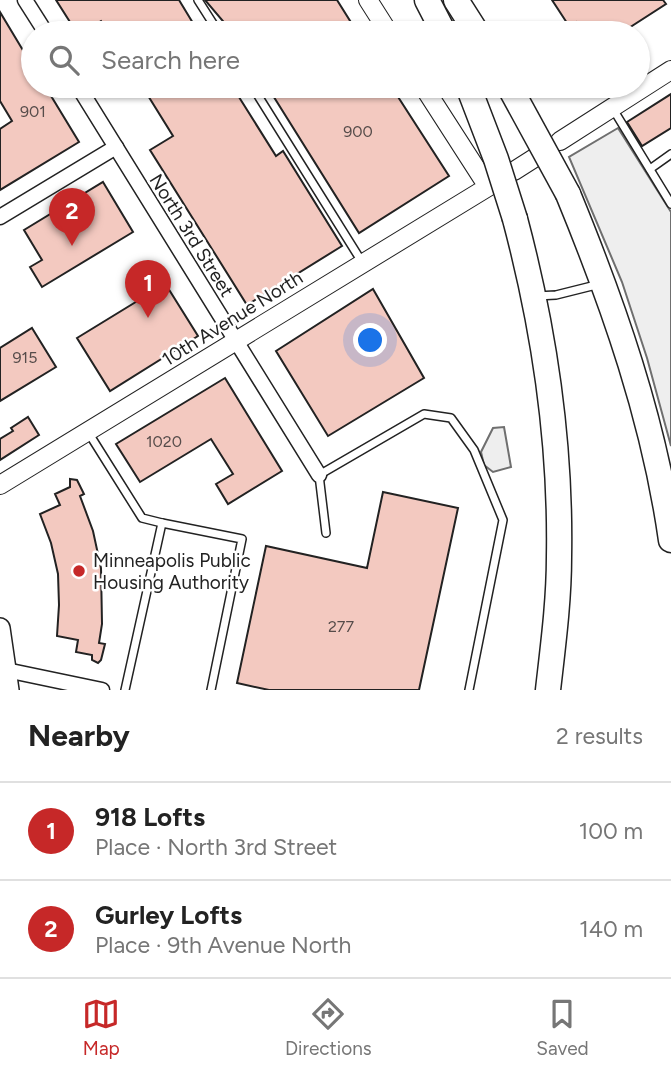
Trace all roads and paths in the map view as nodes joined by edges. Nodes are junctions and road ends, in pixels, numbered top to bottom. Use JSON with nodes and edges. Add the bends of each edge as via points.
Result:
{"nodes":[{"id":1,"x":25,"y":0,"type":"edge"},
{"id":2,"x":198,"y":0,"type":"edge"},
{"id":3,"x":368,"y":0,"type":"edge"},
{"id":4,"x":427,"y":0,"type":"edge"},
{"id":5,"x":456,"y":0,"type":"edge"},
{"id":6,"x":38,"y":21,"type":"edge"},
{"id":7,"x":211,"y":21,"type":"edge"},
{"id":8,"x":381,"y":21,"type":"edge"},
{"id":9,"x":438,"y":21,"type":"edge"},
{"id":10,"x":469,"y":21,"type":"edge"},
{"id":11,"x":671,"y":70,"type":"edge"},
{"id":12,"x":650,"y":84,"type":"edge"},
{"id":13,"x":85,"y":98,"type":"edge"},
{"id":14,"x":259,"y":98,"type":"edge"},
{"id":15,"x":431,"y":98,"type":"edge"},
{"id":16,"x":473,"y":98,"type":"edge"},
{"id":17,"x":516,"y":98,"type":"edge"},
{"id":18,"x":628,"y":98,"type":"edge"},
{"id":19,"x":612,"y":108,"type":"junction"},
{"id":20,"x":560,"y":141,"type":"dead end"},
{"id":21,"x":116,"y":147,"type":"junction"},
{"id":22,"x":671,"y":154,"type":"edge"},
{"id":23,"x":536,"y":157,"type":"dead end"},
{"id":24,"x":650,"y":169,"type":"junction"},
{"id":25,"x":514,"y":171,"type":"dead end"},
{"id":26,"x":671,"y":204,"type":"edge"},
{"id":27,"x":0,"y":217,"type":"edge"},
{"id":28,"x":362,"y":263,"type":"junction"},
{"id":29,"x":603,"y":282,"type":"junction"},
{"id":30,"x":532,"y":296,"type":"junction"},
{"id":31,"x":234,"y":341,"type":"junction"},
{"id":32,"x":88,"y":432,"type":"junction"},
{"id":33,"x":319,"y":475,"type":"junction"},
{"id":34,"x":0,"y":485,"type":"edge"},
{"id":35,"x":162,"y":523,"type":"junction"},
{"id":36,"x":326,"y":533,"type":"dead end"},
{"id":37,"x":671,"y":540,"type":"edge"},
{"id":38,"x":0,"y":628,"type":"edge"},
{"id":39,"x":6,"y":670,"type":"junction"},
{"id":40,"x":9,"y":690,"type":"edge"},
{"id":41,"x":102,"y":690,"type":"edge"},
{"id":42,"x":125,"y":690,"type":"edge"},
{"id":43,"x":211,"y":690,"type":"edge"},
{"id":44,"x":469,"y":690,"type":"edge"},
{"id":45,"x":548,"y":690,"type":"edge"}],
"edges":[{"from":1,"to":6,"type":"street"},
{"from":2,"to":7,"type":"lane"},
{"from":3,"to":8,"type":"street"},
{"from":4,"to":9,"type":"highway"},
{"from":5,"to":10,"type":"highway"},
{"from":11,"to":12,"type":"street"},
{"from":13,"to":21,"type":"street","name":"North 3rd Street"},
{"from":14,"to":28,"type":"lane"},
{"from":15,"to":28,"type":"street","name":"10th Avenue North","via":[[488,187]]},
{"from":16,"to":30,"type":"highway","bridge":true,"via":[[515,219]]},
{"from":17,"to":29,"type":"highway","bridge":true,"via":[[568,194]]},
{"from":18,"to":19,"type":"street"},
{"from":19,"to":20,"type":"street"},
{"from":19,"to":24,"type":"lane"},
{"from":21,"to":27,"type":"street"},
{"from":21,"to":31,"type":"street","name":"North 3rd Street"},
{"from":22,"to":24,"type":"lane"},
{"from":23,"to":25,"type":"street"},
{"from":24,"to":26,"type":"lane"},
{"from":28,"to":31,"type":"street","name":"10th Avenue North"},
{"from":29,"to":30,"type":"lane","via":[[568,293]]},
{"from":29,"to":37,"type":"highway","via":[[647,418]]},
{"from":30,"to":45,"type":"highway","via":[[548,383],[558,488],[559,559]]},
{"from":31,"to":32,"type":"street","name":"10th Avenue North"},
{"from":31,"to":33,"type":"street","name":"North 3rd Street"},
{"from":32,"to":34,"type":"street","name":"10th Avenue North"},
{"from":32,"to":35,"type":"lane","via":[[142,518]]},
{"from":33,"to":36,"type":"lane"},
{"from":33,"to":44,"type":"lane","via":[[424,414],[451,418],[474,450],[503,520]]},
{"from":35,"to":42,"type":"lane"},
{"from":35,"to":43,"type":"lane","via":[[242,539]]},
{"from":38,"to":39,"type":"main road"},
{"from":39,"to":40,"type":"main road"},
{"from":39,"to":41,"type":"street"}]}
